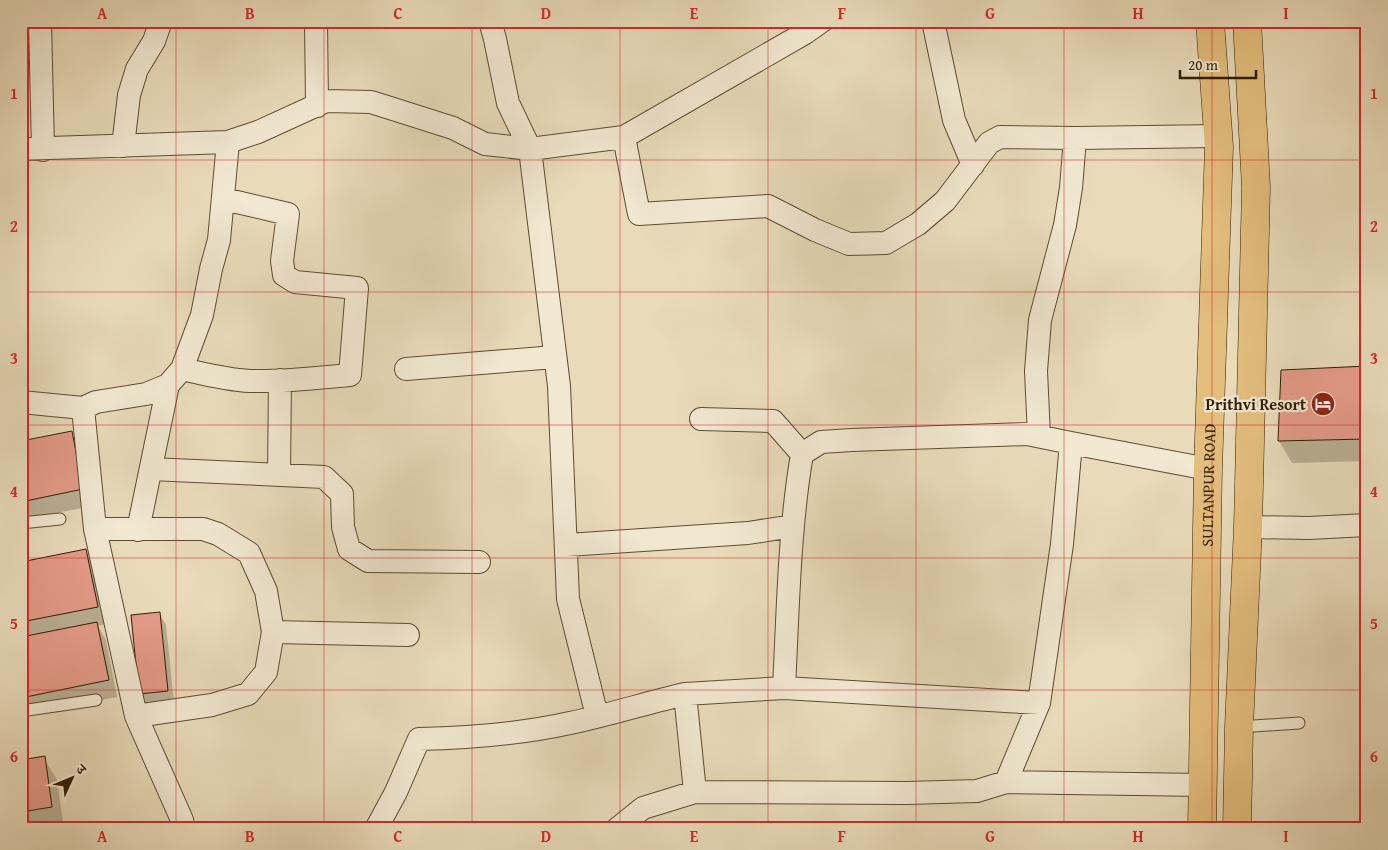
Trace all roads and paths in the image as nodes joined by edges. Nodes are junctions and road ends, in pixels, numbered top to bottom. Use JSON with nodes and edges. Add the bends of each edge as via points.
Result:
{"nodes":[{"id":1,"x":40,"y":21,"type":"edge"},
{"id":2,"x":161,"y":21,"type":"edge"},
{"id":3,"x":316,"y":21,"type":"edge"},
{"id":4,"x":334,"y":21,"type":"edge"},
{"id":5,"x":490,"y":21,"type":"edge"},
{"id":6,"x":822,"y":21,"type":"edge"},
{"id":7,"x":933,"y":21,"type":"edge"},
{"id":8,"x":1210,"y":21,"type":"edge"},
{"id":9,"x":1247,"y":21,"type":"edge"},
{"id":10,"x":317,"y":58,"type":"junction"},
{"id":11,"x":317,"y":106,"type":"junction"},
{"id":12,"x":1218,"y":136,"type":"junction"},
{"id":13,"x":624,"y":137,"type":"junction"},
{"id":14,"x":1075,"y":138,"type":"junction"},
{"id":15,"x":228,"y":142,"type":"junction"},
{"id":16,"x":123,"y":146,"type":"junction"},
{"id":17,"x":32,"y":149,"type":"edge"},
{"id":18,"x":530,"y":149,"type":"junction"},
{"id":19,"x":973,"y":165,"type":"junction"},
{"id":20,"x":224,"y":199,"type":"junction"},
{"id":21,"x":555,"y":357,"type":"junction"},
{"id":22,"x":406,"y":369,"type":"dead end"},
{"id":23,"x":175,"y":377,"type":"junction"},
{"id":24,"x":280,"y":380,"type":"junction"},
{"id":25,"x":21,"y":402,"type":"edge"},
{"id":26,"x":83,"y":408,"type":"junction"},
{"id":27,"x":701,"y":419,"type":"dead end"},
{"id":28,"x":1039,"y":436,"type":"junction"},
{"id":29,"x":1072,"y":443,"type":"junction"},
{"id":30,"x":802,"y":454,"type":"junction"},
{"id":31,"x":150,"y":469,"type":"junction"},
{"id":32,"x":1208,"y":469,"type":"junction"},
{"id":33,"x":279,"y":475,"type":"junction"},
{"id":34,"x":60,"y":519,"type":"dead end"},
{"id":35,"x":21,"y":523,"type":"edge"},
{"id":36,"x":1367,"y":525,"type":"edge"},
{"id":37,"x":793,"y":526,"type":"junction"},
{"id":38,"x":1248,"y":527,"type":"junction"},
{"id":39,"x":95,"y":529,"type":"junction"},
{"id":40,"x":138,"y":530,"type":"junction"},
{"id":41,"x":567,"y":544,"type":"junction"},
{"id":42,"x":479,"y":562,"type":"dead end"},
{"id":43,"x":273,"y":632,"type":"junction"},
{"id":44,"x":408,"y":635,"type":"dead end"},
{"id":45,"x":784,"y":688,"type":"junction"},
{"id":46,"x":685,"y":694,"type":"junction"},
{"id":47,"x":96,"y":700,"type":"dead end"},
{"id":48,"x":1039,"y":704,"type":"junction"},
{"id":49,"x":21,"y":711,"type":"edge"},
{"id":50,"x":136,"y":716,"type":"junction"},
{"id":51,"x":597,"y":716,"type":"junction"},
{"id":52,"x":1298,"y":723,"type":"dead end"},
{"id":53,"x":1239,"y":726,"type":"junction"},
{"id":54,"x":1006,"y":782,"type":"junction"},
{"id":55,"x":1203,"y":785,"type":"junction"},
{"id":56,"x":695,"y":792,"type":"junction"},
{"id":57,"x":184,"y":829,"type":"edge"},
{"id":58,"x":376,"y":829,"type":"edge"},
{"id":59,"x":617,"y":829,"type":"edge"},
{"id":60,"x":1202,"y":829,"type":"edge"},
{"id":61,"x":1237,"y":829,"type":"edge"}],
"edges":[{"from":1,"to":17,"type":"street"},
{"from":2,"to":16,"type":"street","via":[[154,41],[137,69],[129,95]]},
{"from":3,"to":10,"type":"street"},
{"from":4,"to":10,"type":"street"},
{"from":5,"to":18,"type":"street","via":[[508,103]]},
{"from":6,"to":13,"type":"street"},
{"from":7,"to":19,"type":"street","via":[[954,120]]},
{"from":8,"to":12,"type":"highway","name":"SULTANPUR ROAD"},
{"from":9,"to":38,"type":"highway","via":[[1256,188]]},
{"from":10,"to":11,"type":"street"},
{"from":11,"to":15,"type":"street"},
{"from":11,"to":18,"type":"street","via":[[326,101],[371,102],[453,128],[485,144]]},
{"from":12,"to":14,"type":"street"},
{"from":12,"to":32,"type":"highway","name":"SULTANPUR ROAD"},
{"from":13,"to":18,"type":"street"},
{"from":13,"to":19,"type":"street","via":[[639,214],[768,206],[849,244],[886,243],[918,224],[945,201]]},
{"from":14,"to":19,"type":"street","via":[[1000,137],[989,143]]},
{"from":14,"to":28,"type":"street","via":[[1065,225],[1040,320],[1036,371]]},
{"from":15,"to":16,"type":"street"},
{"from":15,"to":20,"type":"street"},
{"from":16,"to":17,"type":"street"},
{"from":18,"to":21,"type":"street"},
{"from":20,"to":23,"type":"street","via":[[219,240],[202,315]]},
{"from":20,"to":24,"type":"street","via":[[288,214],[282,261],[284,275],[296,282],[357,288],[350,375]]},
{"from":21,"to":22,"type":"street"},
{"from":21,"to":41,"type":"street"},
{"from":23,"to":24,"type":"street"},
{"from":23,"to":26,"type":"street","via":[[146,394],[96,402]]},
{"from":23,"to":31,"type":"street"},
{"from":24,"to":33,"type":"street"},
{"from":25,"to":26,"type":"street"},
{"from":26,"to":39,"type":"street"},
{"from":27,"to":30,"type":"street","via":[[773,421]]},
{"from":28,"to":29,"type":"street"},
{"from":28,"to":30,"type":"street","via":[[821,442]]},
{"from":29,"to":32,"type":"street"},
{"from":29,"to":48,"type":"street","via":[[1062,544]]},
{"from":30,"to":37,"type":"street"},
{"from":31,"to":33,"type":"street"},
{"from":31,"to":40,"type":"street"},
{"from":32,"to":55,"type":"highway","name":"SULTANPUR ROAD"},
{"from":33,"to":42,"type":"street","via":[[324,477],[342,494],[343,527],[349,549],[368,561]]},
{"from":34,"to":35,"type":"lane"},
{"from":36,"to":38,"type":"street"},
{"from":37,"to":41,"type":"street","via":[[748,533]]},
{"from":37,"to":45,"type":"street"},
{"from":38,"to":53,"type":"highway"},
{"from":39,"to":40,"type":"street"},
{"from":39,"to":50,"type":"street"},
{"from":40,"to":43,"type":"street","via":[[203,529],[218,534],[249,553],[266,591]]},
{"from":41,"to":51,"type":"street","via":[[568,599]]},
{"from":43,"to":44,"type":"street"},
{"from":43,"to":50,"type":"street","via":[[266,672],[248,694],[212,705]]},
{"from":45,"to":46,"type":"street"},
{"from":45,"to":48,"type":"street"},
{"from":46,"to":51,"type":"street"},
{"from":46,"to":56,"type":"street"},
{"from":47,"to":49,"type":"lane"},
{"from":48,"to":54,"type":"street"},
{"from":50,"to":57,"type":"street"},
{"from":51,"to":58,"type":"street","via":[[533,730],[472,738],[419,739]]},
{"from":52,"to":53,"type":"lane"},
{"from":53,"to":61,"type":"highway"},
{"from":54,"to":55,"type":"street"},
{"from":54,"to":56,"type":"street","via":[[977,791],[916,793]]},
{"from":55,"to":60,"type":"highway","name":"SULTANPUR ROAD"},
{"from":56,"to":59,"type":"street","via":[[643,808]]}]}
